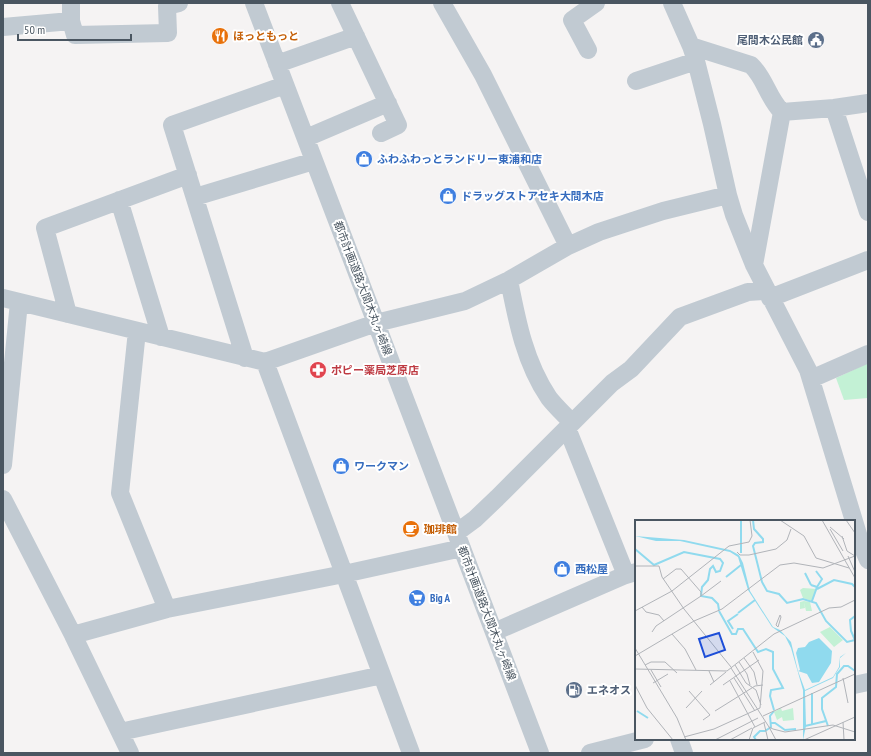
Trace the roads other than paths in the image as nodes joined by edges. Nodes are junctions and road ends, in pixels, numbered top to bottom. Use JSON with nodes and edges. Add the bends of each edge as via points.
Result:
{"nodes":[{"id":1,"x":71,"y":3,"type":"edge"},
{"id":2,"x":179,"y":3,"type":"edge"},
{"id":3,"x":254,"y":3,"type":"edge"},
{"id":4,"x":340,"y":3,"type":"edge"},
{"id":5,"x":442,"y":3,"type":"edge"},
{"id":6,"x":596,"y":3,"type":"edge"},
{"id":7,"x":672,"y":3,"type":"edge"},
{"id":8,"x":71,"y":21,"type":"junction"},
{"id":9,"x":3,"y":27,"type":"edge"},
{"id":10,"x":356,"y":36,"type":"junction"},
{"id":11,"x":588,"y":50,"type":"dead end"},
{"id":12,"x":694,"y":54,"type":"junction"},
{"id":13,"x":277,"y":64,"type":"junction"},
{"id":14,"x":636,"y":81,"type":"dead end"},
{"id":15,"x":285,"y":85,"type":"junction"},
{"id":16,"x":388,"y":103,"type":"junction"},
{"id":17,"x":868,"y":103,"type":"edge"},
{"id":18,"x":834,"y":108,"type":"junction"},
{"id":19,"x":782,"y":112,"type":"junction"},
{"id":20,"x":381,"y":133,"type":"dead end"},
{"id":21,"x":306,"y":138,"type":"junction"},
{"id":22,"x":314,"y":161,"type":"junction"},
{"id":23,"x":188,"y":175,"type":"junction"},
{"id":24,"x":728,"y":195,"type":"junction"},
{"id":25,"x":195,"y":197,"type":"junction"},
{"id":26,"x":119,"y":200,"type":"junction"},
{"id":27,"x":868,"y":212,"type":"edge"},
{"id":28,"x":568,"y":246,"type":"junction"},
{"id":29,"x":868,"y":260,"type":"edge"},
{"id":30,"x":754,"y":265,"type":"junction"},
{"id":31,"x":509,"y":280,"type":"junction"},
{"id":32,"x":768,"y":295,"type":"junction"},
{"id":33,"x":11,"y":300,"type":"edge"},
{"id":34,"x":68,"y":314,"type":"junction"},
{"id":35,"x":376,"y":323,"type":"junction"},
{"id":36,"x":136,"y":331,"type":"junction"},
{"id":37,"x":161,"y":337,"type":"junction"},
{"id":38,"x":868,"y":354,"type":"edge"},
{"id":39,"x":246,"y":358,"type":"junction"},
{"id":40,"x":265,"y":362,"type":"junction"},
{"id":41,"x":811,"y":378,"type":"junction"},
{"id":42,"x":570,"y":426,"type":"junction"},
{"id":43,"x":3,"y":464,"type":"edge"},
{"id":44,"x":3,"y":499,"type":"edge"},
{"id":45,"x":859,"y":524,"type":"edge"},
{"id":46,"x":459,"y":541,"type":"junction"},
{"id":47,"x":868,"y":560,"type":"edge"},
{"id":48,"x":344,"y":574,"type":"junction"},
{"id":49,"x":631,"y":574,"type":"edge"},
{"id":50,"x":167,"y":608,"type":"junction"},
{"id":51,"x":494,"y":632,"type":"junction"},
{"id":52,"x":73,"y":635,"type":"junction"},
{"id":53,"x":382,"y":676,"type":"junction"},
{"id":54,"x":868,"y":682,"type":"edge"},
{"id":55,"x":855,"y":685,"type":"edge"},
{"id":56,"x":120,"y":732,"type":"junction"},
{"id":57,"x":641,"y":740,"type":"edge"},
{"id":58,"x":679,"y":740,"type":"edge"},
{"id":59,"x":130,"y":753,"type":"edge"},
{"id":60,"x":411,"y":753,"type":"edge"},
{"id":61,"x":540,"y":753,"type":"edge"},
{"id":62,"x":590,"y":753,"type":"edge"},
{"id":63,"x":684,"y":753,"type":"edge"}],
"edges":[{"from":1,"to":8,"type":"street"},
{"from":2,"to":8,"type":"street","via":[[167,6],[168,33],[75,35]]},
{"from":3,"to":13,"type":"street","name":"都市計画道路大間木丸ヶ崎線"},
{"from":4,"to":10,"type":"street"},
{"from":5,"to":28,"type":"street","via":[[483,75]]},
{"from":6,"to":11,"type":"street","via":[[572,20]]},
{"from":7,"to":12,"type":"street"},
{"from":8,"to":9,"type":"street"},
{"from":10,"to":13,"type":"street"},
{"from":10,"to":16,"type":"street"},
{"from":12,"to":14,"type":"street"},
{"from":12,"to":19,"type":"street","via":[[751,65],[758,71]]},
{"from":12,"to":24,"type":"street"},
{"from":13,"to":15,"type":"street","name":"都市計画道路大間木丸ヶ崎線"},
{"from":15,"to":21,"type":"street","name":"都市計画道路大間木丸ヶ崎線"},
{"from":15,"to":23,"type":"street","via":[[172,124]]},
{"from":16,"to":20,"type":"street","via":[[398,125]]},
{"from":16,"to":21,"type":"street"},
{"from":17,"to":18,"type":"street"},
{"from":18,"to":19,"type":"street"},
{"from":18,"to":27,"type":"street"},
{"from":19,"to":30,"type":"street"},
{"from":21,"to":22,"type":"street","name":"都市計画道路大間木丸ヶ崎線"},
{"from":22,"to":25,"type":"street"},
{"from":22,"to":35,"type":"street","name":"都市計画道路大間木丸ヶ崎線"},
{"from":23,"to":25,"type":"street"},
{"from":23,"to":26,"type":"street"},
{"from":24,"to":28,"type":"street","via":[[628,222]]},
{"from":24,"to":30,"type":"street"},
{"from":25,"to":39,"type":"street"},
{"from":26,"to":34,"type":"street","via":[[45,228]]},
{"from":26,"to":37,"type":"street"},
{"from":28,"to":31,"type":"street"},
{"from":29,"to":32,"type":"street"},
{"from":30,"to":32,"type":"street"},
{"from":31,"to":35,"type":"street","via":[[465,301]]},
{"from":31,"to":42,"type":"street","via":[[523,344],[536,374]]},
{"from":32,"to":41,"type":"street"},
{"from":32,"to":42,"type":"street","via":[[748,292],[680,317],[631,369],[612,382]]},
{"from":33,"to":34,"type":"street"},
{"from":33,"to":43,"type":"street"},
{"from":34,"to":36,"type":"street"},
{"from":35,"to":40,"type":"street"},
{"from":35,"to":46,"type":"street","name":"都市計画道路大間木丸ヶ崎線"},
{"from":36,"to":37,"type":"street"},
{"from":36,"to":50,"type":"street","via":[[120,494]]},
{"from":37,"to":39,"type":"street"},
{"from":38,"to":41,"type":"street"},
{"from":39,"to":40,"type":"street"},
{"from":40,"to":48,"type":"street"},
{"from":41,"to":45,"type":"street"},
{"from":42,"to":46,"type":"street","via":[[474,519]]},
{"from":42,"to":49,"type":"street"},
{"from":44,"to":52,"type":"street"},
{"from":45,"to":47,"type":"street"},
{"from":46,"to":48,"type":"street"},
{"from":46,"to":51,"type":"street","name":"都市計画道路大間木丸ヶ崎線"},
{"from":48,"to":50,"type":"street"},
{"from":48,"to":53,"type":"street"},
{"from":49,"to":51,"type":"street"},
{"from":50,"to":52,"type":"street"},
{"from":51,"to":61,"type":"street","name":"都市計画道路大間木丸ヶ崎線"},
{"from":52,"to":56,"type":"street"},
{"from":53,"to":56,"type":"street"},
{"from":53,"to":60,"type":"street"},
{"from":54,"to":55,"type":"street"},
{"from":56,"to":59,"type":"street"},
{"from":57,"to":62,"type":"street"},
{"from":58,"to":63,"type":"street"}]}
